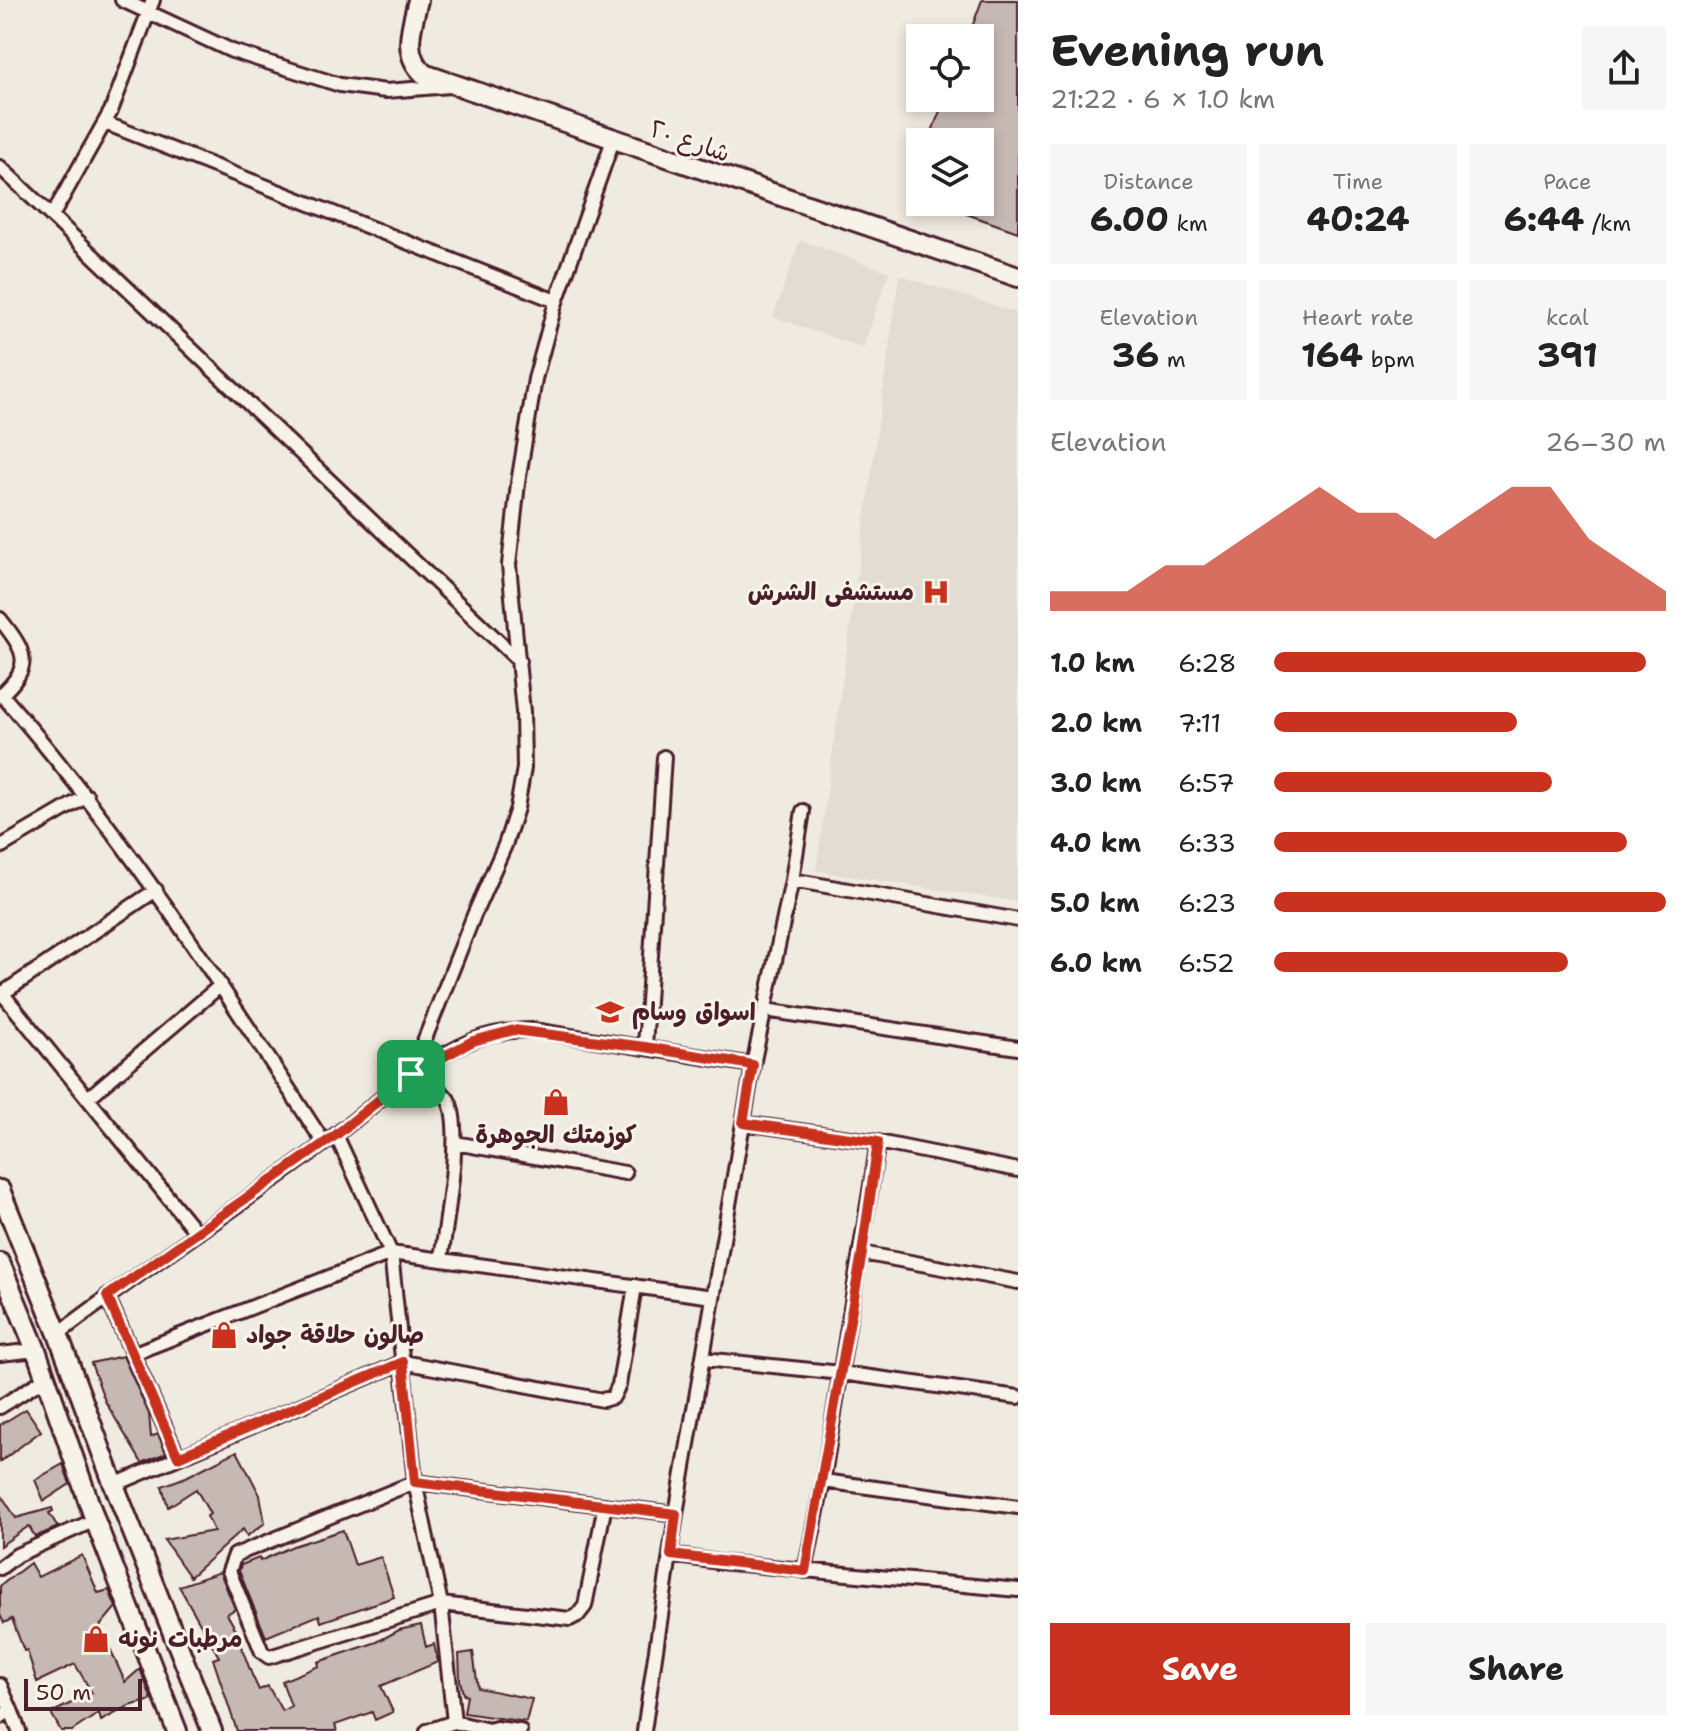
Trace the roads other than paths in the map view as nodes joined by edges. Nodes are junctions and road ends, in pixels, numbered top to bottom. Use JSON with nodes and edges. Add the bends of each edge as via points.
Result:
{"nodes":[{"id":1,"x":122,"y":0,"type":"edge"},
{"id":2,"x":153,"y":0,"type":"edge"},
{"id":3,"x":418,"y":0,"type":"edge"},
{"id":4,"x":149,"y":14,"type":"junction"},
{"id":5,"x":454,"y":86,"type":"junction"},
{"id":6,"x":105,"y":123,"type":"junction"},
{"id":7,"x":613,"y":140,"type":"junction"},
{"id":8,"x":0,"y":167,"type":"edge"},
{"id":9,"x":52,"y":216,"type":"junction"},
{"id":10,"x":1018,"y":277,"type":"edge"},
{"id":11,"x":556,"y":301,"type":"junction"},
{"id":12,"x":0,"y":619,"type":"edge"},
{"id":13,"x":519,"y":661,"type":"junction"},
{"id":14,"x":1,"y":696,"type":"edge"},
{"id":15,"x":664,"y":757,"type":"dead end"},
{"id":16,"x":87,"y":796,"type":"junction"},
{"id":17,"x":803,"y":811,"type":"dead end"},
{"id":18,"x":0,"y":847,"type":"edge"},
{"id":19,"x":792,"y":880,"type":"junction"},
{"id":20,"x":156,"y":890,"type":"junction"},
{"id":21,"x":1018,"y":920,"type":"edge"},
{"id":22,"x":221,"y":985,"type":"junction"},
{"id":23,"x":1,"y":994,"type":"edge"},
{"id":24,"x":765,"y":1010,"type":"junction"},
{"id":25,"x":645,"y":1047,"type":"junction"},
{"id":26,"x":1018,"y":1048,"type":"edge"},
{"id":27,"x":753,"y":1065,"type":"junction"},
{"id":28,"x":411,"y":1074,"type":"junction"},
{"id":29,"x":88,"y":1098,"type":"junction"},
{"id":30,"x":743,"y":1123,"type":"junction"},
{"id":31,"x":336,"y":1135,"type":"junction"},
{"id":32,"x":878,"y":1142,"type":"junction"},
{"id":33,"x":324,"y":1143,"type":"junction"},
{"id":34,"x":455,"y":1143,"type":"junction"},
{"id":35,"x":1017,"y":1165,"type":"edge"},
{"id":36,"x":625,"y":1173,"type":"dead end"},
{"id":37,"x":0,"y":1190,"type":"edge"},
{"id":38,"x":197,"y":1233,"type":"junction"},
{"id":39,"x":391,"y":1253,"type":"junction"},
{"id":40,"x":862,"y":1253,"type":"junction"},
{"id":41,"x":441,"y":1260,"type":"junction"},
{"id":42,"x":0,"y":1263,"type":"edge"},
{"id":43,"x":1018,"y":1282,"type":"edge"},
{"id":44,"x":635,"y":1286,"type":"junction"},
{"id":45,"x":107,"y":1296,"type":"junction"},
{"id":46,"x":713,"y":1297,"type":"junction"},
{"id":47,"x":58,"y":1334,"type":"junction"},
{"id":48,"x":36,"y":1350,"type":"junction"},
{"id":49,"x":0,"y":1354,"type":"edge"},
{"id":50,"x":132,"y":1354,"type":"junction"},
{"id":51,"x":704,"y":1359,"type":"junction"},
{"id":52,"x":403,"y":1362,"type":"junction"},
{"id":53,"x":841,"y":1373,"type":"junction"},
{"id":54,"x":46,"y":1378,"type":"junction"},
{"id":55,"x":1018,"y":1397,"type":"edge"},
{"id":56,"x":0,"y":1407,"type":"edge"},
{"id":57,"x":102,"y":1453,"type":"junction"},
{"id":58,"x":178,"y":1457,"type":"junction"},
{"id":59,"x":75,"y":1464,"type":"junction"},
{"id":60,"x":823,"y":1481,"type":"junction"},
{"id":61,"x":415,"y":1482,"type":"junction"},
{"id":62,"x":114,"y":1485,"type":"junction"},
{"id":63,"x":605,"y":1505,"type":"junction"},
{"id":64,"x":1018,"y":1507,"type":"edge"},
{"id":65,"x":676,"y":1514,"type":"junction"},
{"id":66,"x":95,"y":1520,"type":"junction"},
{"id":67,"x":671,"y":1555,"type":"junction"},
{"id":68,"x":0,"y":1568,"type":"edge"},
{"id":69,"x":805,"y":1571,"type":"junction"},
{"id":70,"x":1018,"y":1590,"type":"edge"},
{"id":71,"x":441,"y":1604,"type":"junction"},
{"id":72,"x":0,"y":1685,"type":"edge"},
{"id":73,"x":6,"y":1714,"type":"edge"},
{"id":74,"x":454,"y":1722,"type":"junction"},
{"id":75,"x":496,"y":1730,"type":"edge"},
{"id":76,"x":19,"y":1731,"type":"edge"},
{"id":77,"x":177,"y":1731,"type":"edge"},
{"id":78,"x":212,"y":1731,"type":"edge"},
{"id":79,"x":427,"y":1731,"type":"edge"},
{"id":80,"x":520,"y":1731,"type":"edge"},
{"id":81,"x":644,"y":1731,"type":"edge"}],
"edges":[{"from":1,"to":4,"type":"street"},
{"from":2,"to":4,"type":"street"},
{"from":3,"to":5,"type":"street","name":"شارع ٢٠","via":[[410,54],[414,65]]},
{"from":4,"to":5,"type":"street","via":[[232,51],[340,85],[386,91]]},
{"from":4,"to":6,"type":"street"},
{"from":5,"to":7,"type":"street","name":"شارع ٢٠"},
{"from":6,"to":9,"type":"street"},
{"from":6,"to":11,"type":"street"},
{"from":7,"to":10,"type":"street","name":"شارع ٢٠"},
{"from":7,"to":11,"type":"street"},
{"from":8,"to":9,"type":"street"},
{"from":9,"to":13,"type":"street"},
{"from":11,"to":13,"type":"street","via":[[535,379],[509,565]]},
{"from":12,"to":14,"type":"street","via":[[20,644],[24,661],[21,673]]},
{"from":13,"to":28,"type":"street","via":[[524,768],[517,808]]},
{"from":14,"to":16,"type":"street"},
{"from":15,"to":25,"type":"street"},
{"from":16,"to":18,"type":"street"},
{"from":16,"to":20,"type":"street"},
{"from":17,"to":19,"type":"street"},
{"from":19,"to":21,"type":"street"},
{"from":19,"to":24,"type":"street"},
{"from":20,"to":22,"type":"street"},
{"from":20,"to":23,"type":"street"},
{"from":22,"to":29,"type":"street"},
{"from":22,"to":33,"type":"street"},
{"from":23,"to":29,"type":"street"},
{"from":24,"to":26,"type":"street"},
{"from":24,"to":27,"type":"street"},
{"from":25,"to":27,"type":"street"},
{"from":25,"to":28,"type":"street","via":[[514,1030],[473,1041]]},
{"from":27,"to":30,"type":"street"},
{"from":28,"to":31,"type":"street"},
{"from":28,"to":34,"type":"street","via":[[448,1100]]},
{"from":29,"to":38,"type":"street"},
{"from":30,"to":32,"type":"street"},
{"from":30,"to":46,"type":"street"},
{"from":31,"to":33,"type":"street"},
{"from":31,"to":39,"type":"street"},
{"from":32,"to":35,"type":"street"},
{"from":32,"to":40,"type":"street"},
{"from":33,"to":38,"type":"street"},
{"from":34,"to":36,"type":"street"},
{"from":34,"to":41,"type":"street"},
{"from":37,"to":47,"type":"street"},
{"from":38,"to":45,"type":"street"},
{"from":39,"to":41,"type":"street"},
{"from":39,"to":50,"type":"street"},
{"from":39,"to":52,"type":"street"},
{"from":40,"to":43,"type":"street"},
{"from":40,"to":53,"type":"street"},
{"from":41,"to":44,"type":"street"},
{"from":42,"to":48,"type":"street"},
{"from":44,"to":46,"type":"street"},
{"from":44,"to":52,"type":"street","via":[[613,1397],[603,1400]]},
{"from":45,"to":47,"type":"street"},
{"from":45,"to":50,"type":"street"},
{"from":46,"to":51,"type":"street"},
{"from":47,"to":57,"type":"street"},
{"from":48,"to":49,"type":"street"},
{"from":48,"to":54,"type":"street"},
{"from":50,"to":58,"type":"street"},
{"from":51,"to":53,"type":"street"},
{"from":51,"to":65,"type":"street"},
{"from":52,"to":58,"type":"street"},
{"from":52,"to":61,"type":"street"},
{"from":53,"to":55,"type":"street"},
{"from":53,"to":60,"type":"street"},
{"from":54,"to":56,"type":"street"},
{"from":54,"to":59,"type":"street"},
{"from":57,"to":59,"type":"street"},
{"from":57,"to":62,"type":"street"},
{"from":58,"to":62,"type":"street"},
{"from":59,"to":66,"type":"street"},
{"from":60,"to":64,"type":"street"},
{"from":60,"to":69,"type":"street"},
{"from":61,"to":63,"type":"street"},
{"from":61,"to":71,"type":"street"},
{"from":61,"to":71,"type":"street","via":[[235,1555],[229,1571],[262,1652],[269,1657]]},
{"from":62,"to":78,"type":"street"},
{"from":63,"to":65,"type":"street"},
{"from":63,"to":71,"type":"street","via":[[585,1606],[578,1615],[570,1619]]},
{"from":65,"to":67,"type":"street"},
{"from":66,"to":68,"type":"street"},
{"from":66,"to":77,"type":"street"},
{"from":67,"to":69,"type":"street"},
{"from":67,"to":81,"type":"street"},
{"from":69,"to":70,"type":"street"},
{"from":71,"to":74,"type":"street"},
{"from":72,"to":73,"type":"street"},
{"from":73,"to":76,"type":"street"},
{"from":74,"to":75,"type":"street"},
{"from":74,"to":79,"type":"street"},
{"from":75,"to":80,"type":"street"}]}
